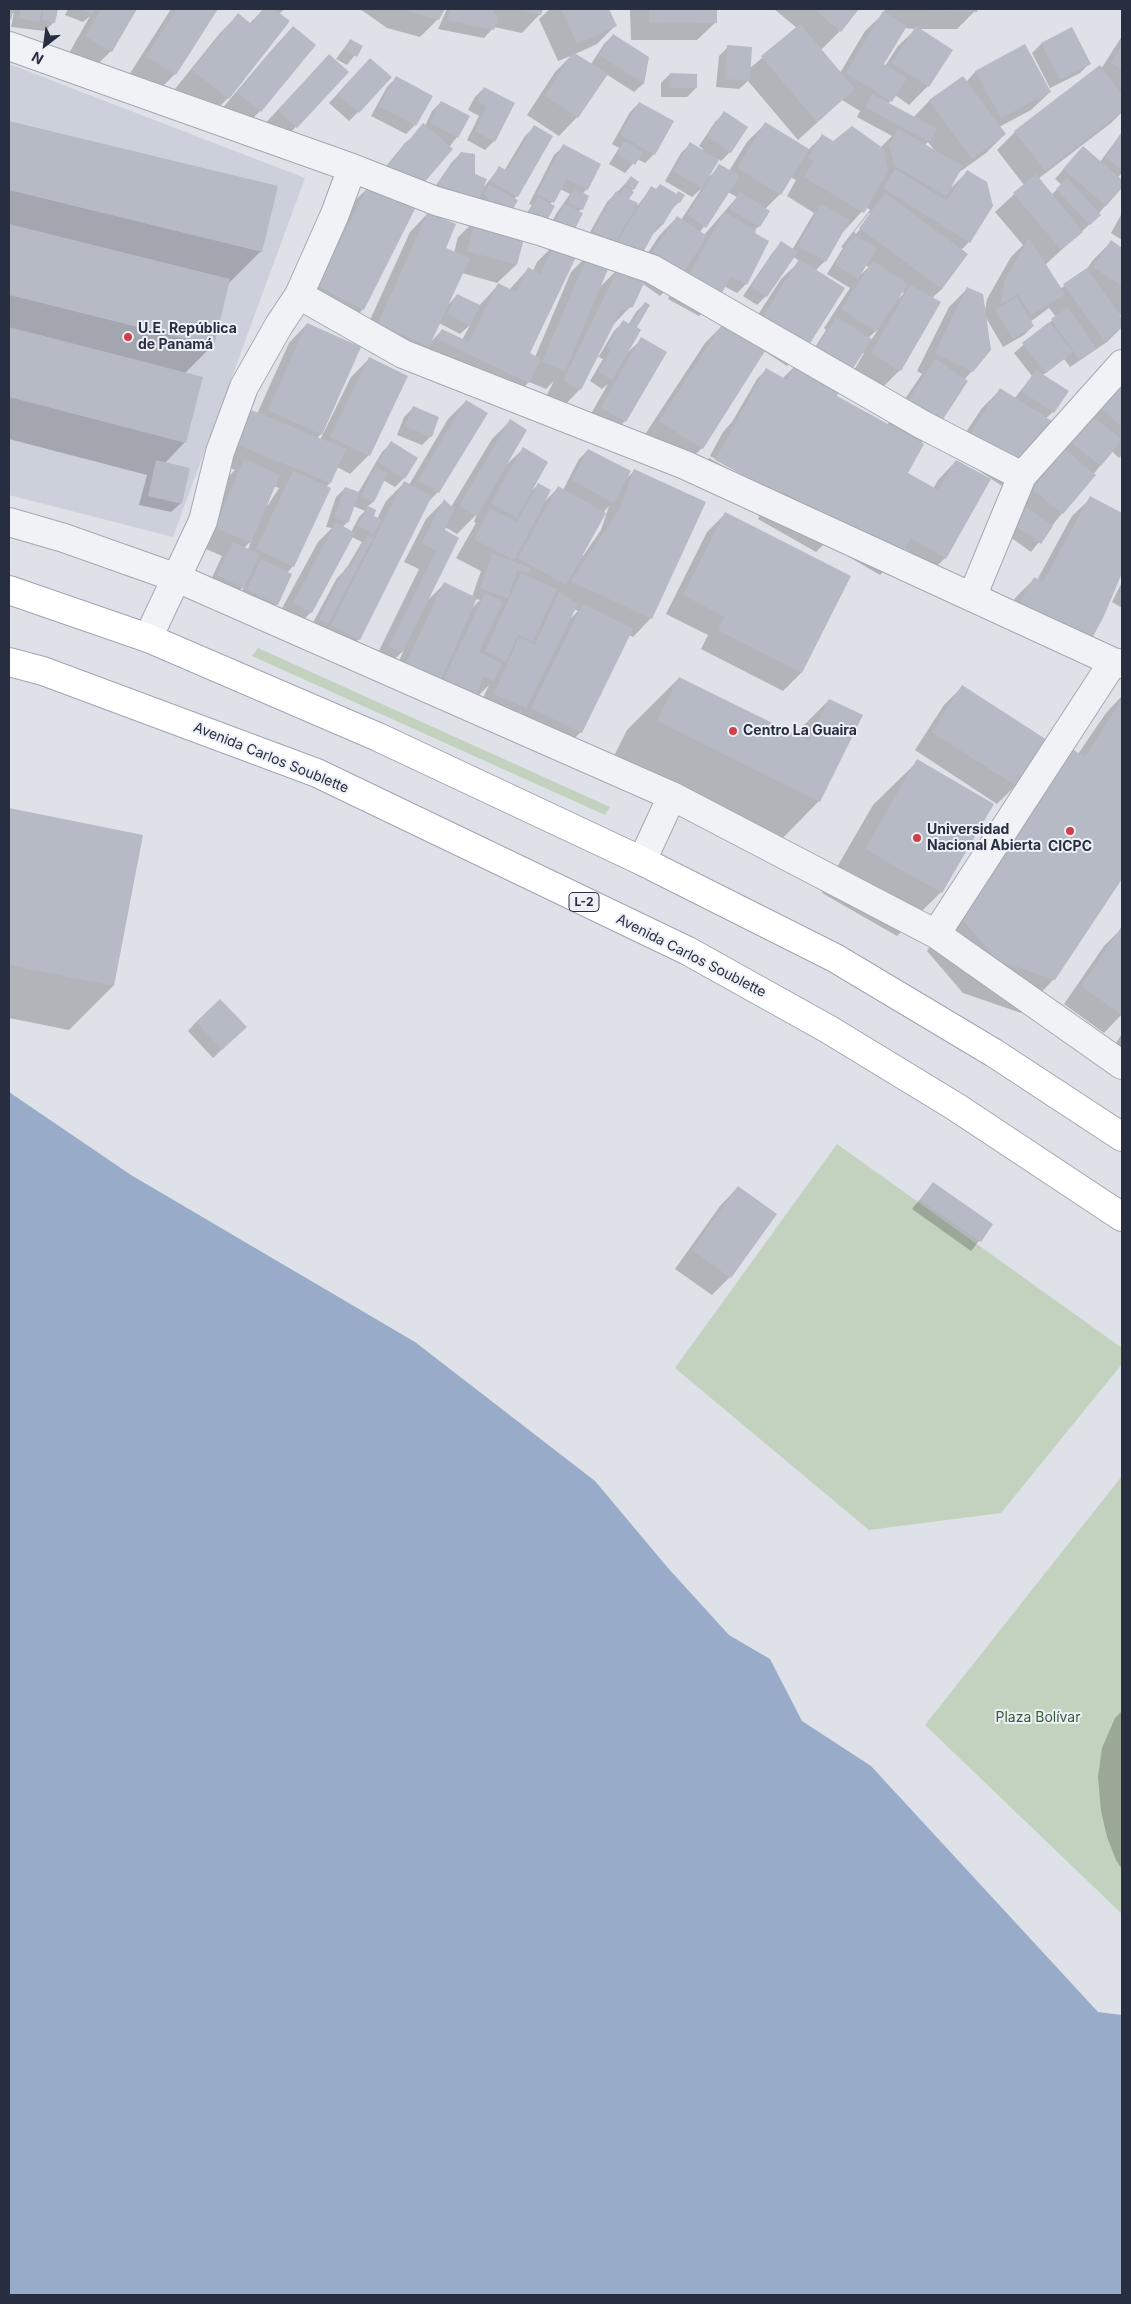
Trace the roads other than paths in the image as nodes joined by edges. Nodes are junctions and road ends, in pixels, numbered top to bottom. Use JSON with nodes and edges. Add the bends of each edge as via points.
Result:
{"nodes":[{"id":1,"x":9,"y":46,"type":"edge"},
{"id":2,"x":352,"y":168,"type":"junction"},
{"id":3,"x":299,"y":296,"type":"junction"},
{"id":4,"x":1122,"y":364,"type":"edge"},
{"id":5,"x":1022,"y":476,"type":"junction"},
{"id":6,"x":9,"y":522,"type":"edge"},
{"id":7,"x":177,"y":578,"type":"junction"},
{"id":8,"x":9,"y":590,"type":"edge"},
{"id":9,"x":972,"y":597,"type":"junction"},
{"id":10,"x":148,"y":638,"type":"junction"},
{"id":11,"x":9,"y":662,"type":"edge"},
{"id":12,"x":1117,"y":663,"type":"edge"},
{"id":13,"x":672,"y":796,"type":"junction"},
{"id":14,"x":642,"y":861,"type":"junction"},
{"id":15,"x":936,"y":934,"type":"junction"},
{"id":16,"x":1122,"y":1065,"type":"edge"},
{"id":17,"x":1122,"y":1137,"type":"edge"},
{"id":18,"x":1122,"y":1217,"type":"edge"}],
"edges":[{"from":1,"to":2,"type":"street"},
{"from":2,"to":3,"type":"street"},
{"from":2,"to":5,"type":"street","via":[[436,201],[540,231],[652,269],[922,425]]},
{"from":3,"to":7,"type":"street","via":[[244,388],[220,452],[203,521]]},
{"from":3,"to":9,"type":"street","via":[[403,354],[685,465]]},
{"from":4,"to":5,"type":"street"},
{"from":5,"to":9,"type":"street"},
{"from":6,"to":7,"type":"street"},
{"from":7,"to":10,"type":"street"},
{"from":7,"to":13,"type":"street"},
{"from":8,"to":10,"type":"main road"},
{"from":9,"to":12,"type":"street"},
{"from":10,"to":14,"type":"main road","via":[[378,737]]},
{"from":11,"to":18,"type":"main road","name":"Avenida Carlos Soublette","number":"L-2","via":[[43,671],[317,773],[688,951],[828,1029],[956,1107]]},
{"from":12,"to":15,"type":"street"},
{"from":13,"to":14,"type":"street"},
{"from":13,"to":15,"type":"street"},
{"from":14,"to":17,"type":"main road","via":[[834,958],[994,1053]]},
{"from":15,"to":16,"type":"street"}]}
